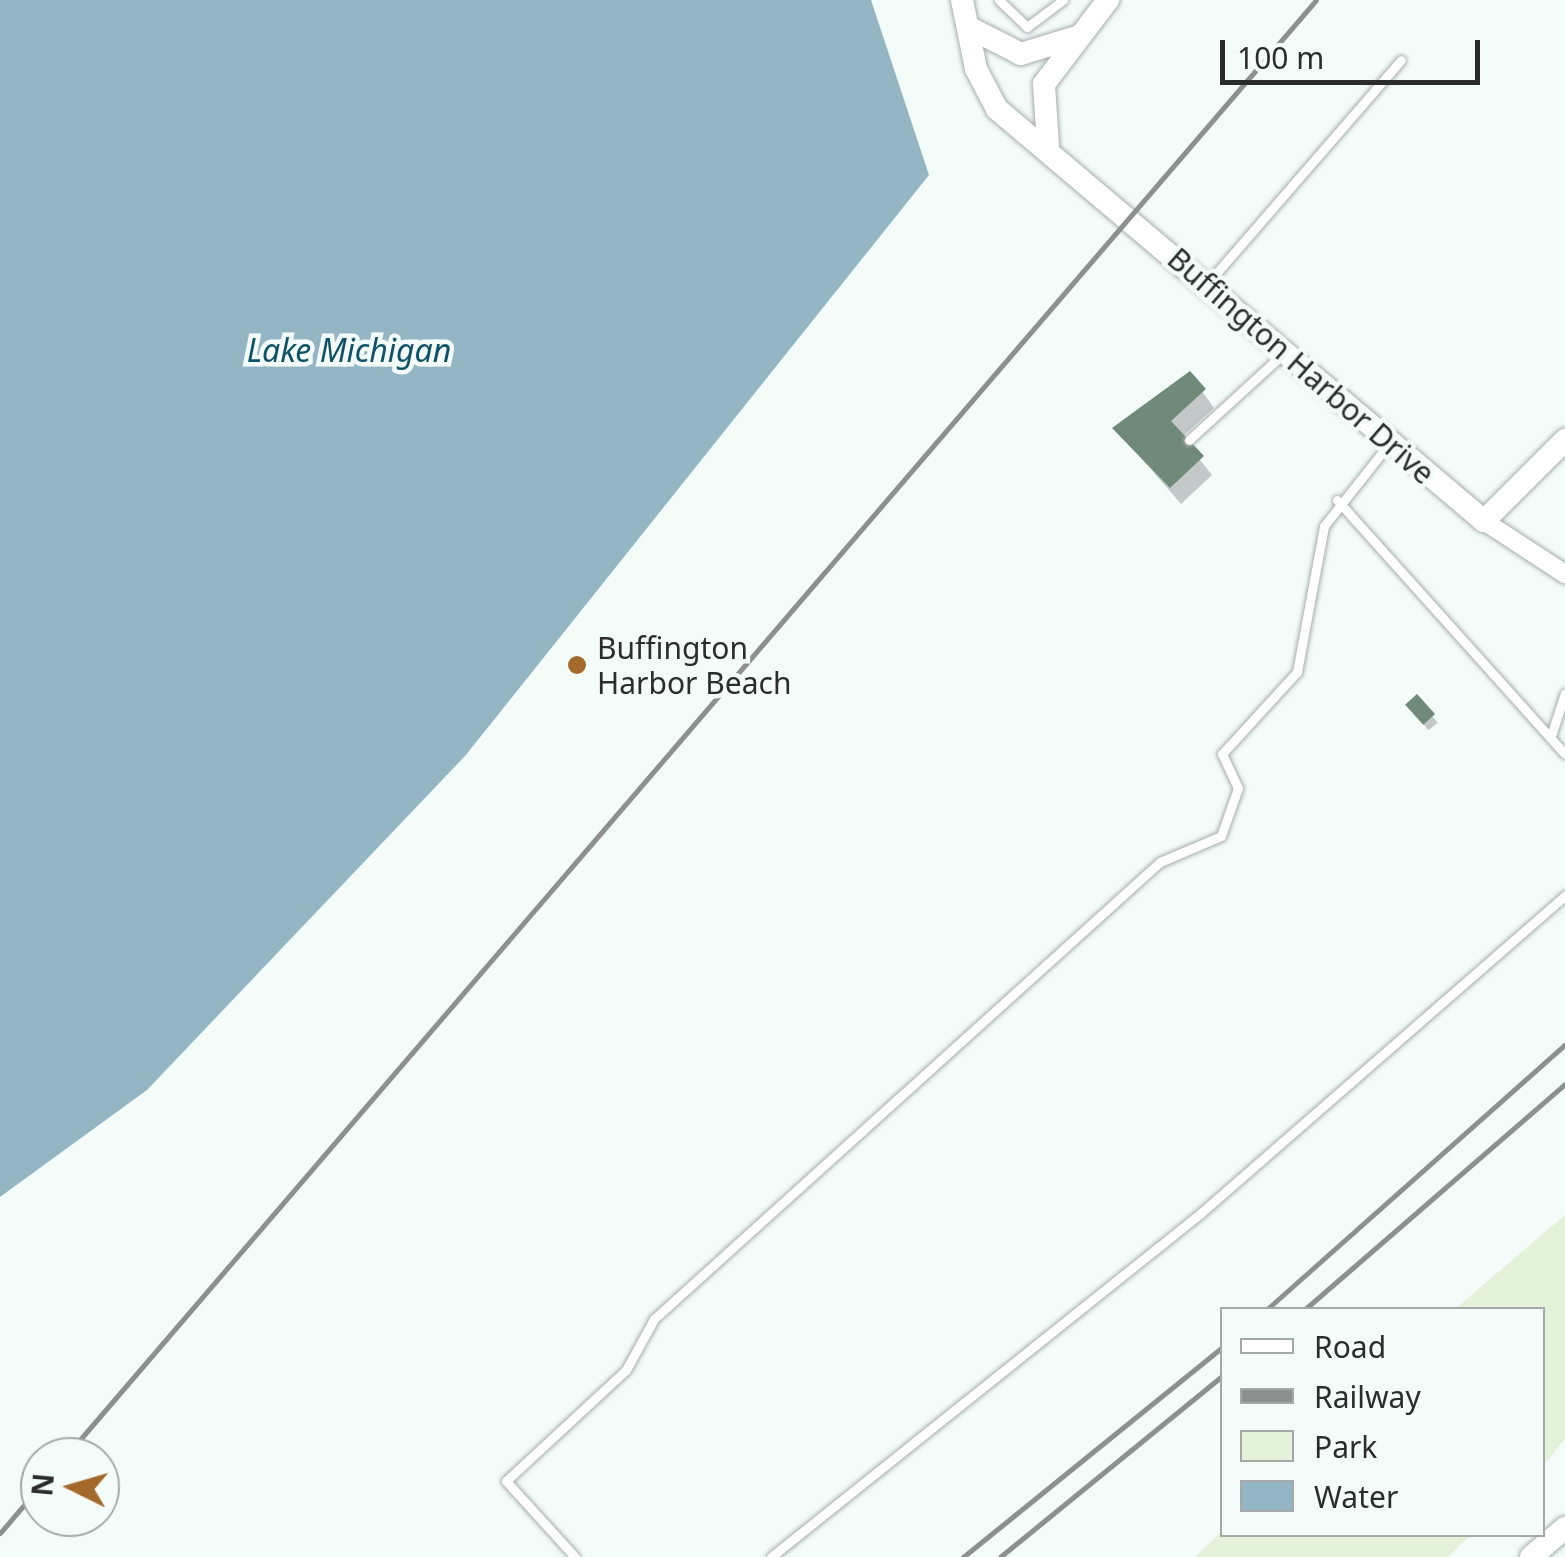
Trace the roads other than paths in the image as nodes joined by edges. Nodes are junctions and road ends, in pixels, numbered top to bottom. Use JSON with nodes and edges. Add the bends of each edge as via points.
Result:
{"nodes":[{"id":1,"x":962,"y":0,"type":"edge"},
{"id":2,"x":998,"y":0,"type":"edge"},
{"id":3,"x":1063,"y":0,"type":"edge"},
{"id":4,"x":1108,"y":0,"type":"edge"},
{"id":5,"x":970,"y":28,"type":"junction"},
{"id":6,"x":1078,"y":36,"type":"junction"},
{"id":7,"x":1401,"y":60,"type":"dead end"},
{"id":8,"x":1048,"y":145,"type":"junction"},
{"id":9,"x":1206,"y":286,"type":"junction"},
{"id":10,"x":1283,"y":354,"type":"junction"},
{"id":11,"x":1189,"y":440,"type":"dead end"},
{"id":12,"x":1565,"y":440,"type":"edge"},
{"id":13,"x":1388,"y":445,"type":"junction"},
{"id":14,"x":1338,"y":500,"type":"junction"},
{"id":15,"x":1484,"y":521,"type":"junction"},
{"id":16,"x":1565,"y":574,"type":"edge"},
{"id":17,"x":1565,"y":693,"type":"edge"},
{"id":18,"x":1552,"y":739,"type":"junction"},
{"id":19,"x":1565,"y":754,"type":"edge"},
{"id":20,"x":1565,"y":896,"type":"edge"},
{"id":21,"x":1565,"y":1528,"type":"edge"},
{"id":22,"x":1565,"y":1541,"type":"edge"},
{"id":23,"x":575,"y":1557,"type":"edge"},
{"id":24,"x":771,"y":1557,"type":"edge"},
{"id":25,"x":1531,"y":1557,"type":"edge"},
{"id":26,"x":1552,"y":1557,"type":"edge"}],
"edges":[{"from":1,"to":5,"type":"street","name":"Buffington Harbor Drive"},
{"from":2,"to":3,"type":"lane","via":[[1027,26]]},
{"from":4,"to":6,"type":"street"},
{"from":5,"to":6,"type":"street","via":[[1020,54]]},
{"from":5,"to":8,"type":"street","name":"Buffington Harbor Drive","via":[[986,93]]},
{"from":6,"to":8,"type":"street","via":[[1044,84]]},
{"from":7,"to":9,"type":"lane"},
{"from":8,"to":9,"type":"street","name":"Buffington Harbor Drive"},
{"from":9,"to":10,"type":"street","name":"Buffington Harbor Drive"},
{"from":10,"to":11,"type":"lane"},
{"from":10,"to":13,"type":"street","name":"Buffington Harbor Drive"},
{"from":12,"to":15,"type":"street"},
{"from":13,"to":14,"type":"lane"},
{"from":13,"to":15,"type":"street","name":"Buffington Harbor Drive"},
{"from":14,"to":18,"type":"lane"},
{"from":14,"to":23,"type":"lane","via":[[1318,545],[1297,672],[1222,754],[1238,788],[1232,822],[1206,846],[1160,862],[654,1320],[626,1370],[506,1481]]},
{"from":15,"to":16,"type":"street","name":"Buffington Harbor Drive"},
{"from":17,"to":18,"type":"lane"},
{"from":18,"to":19,"type":"lane"},
{"from":20,"to":24,"type":"lane","via":[[1200,1214]]},
{"from":21,"to":25,"type":"street"},
{"from":22,"to":26,"type":"street"}]}
